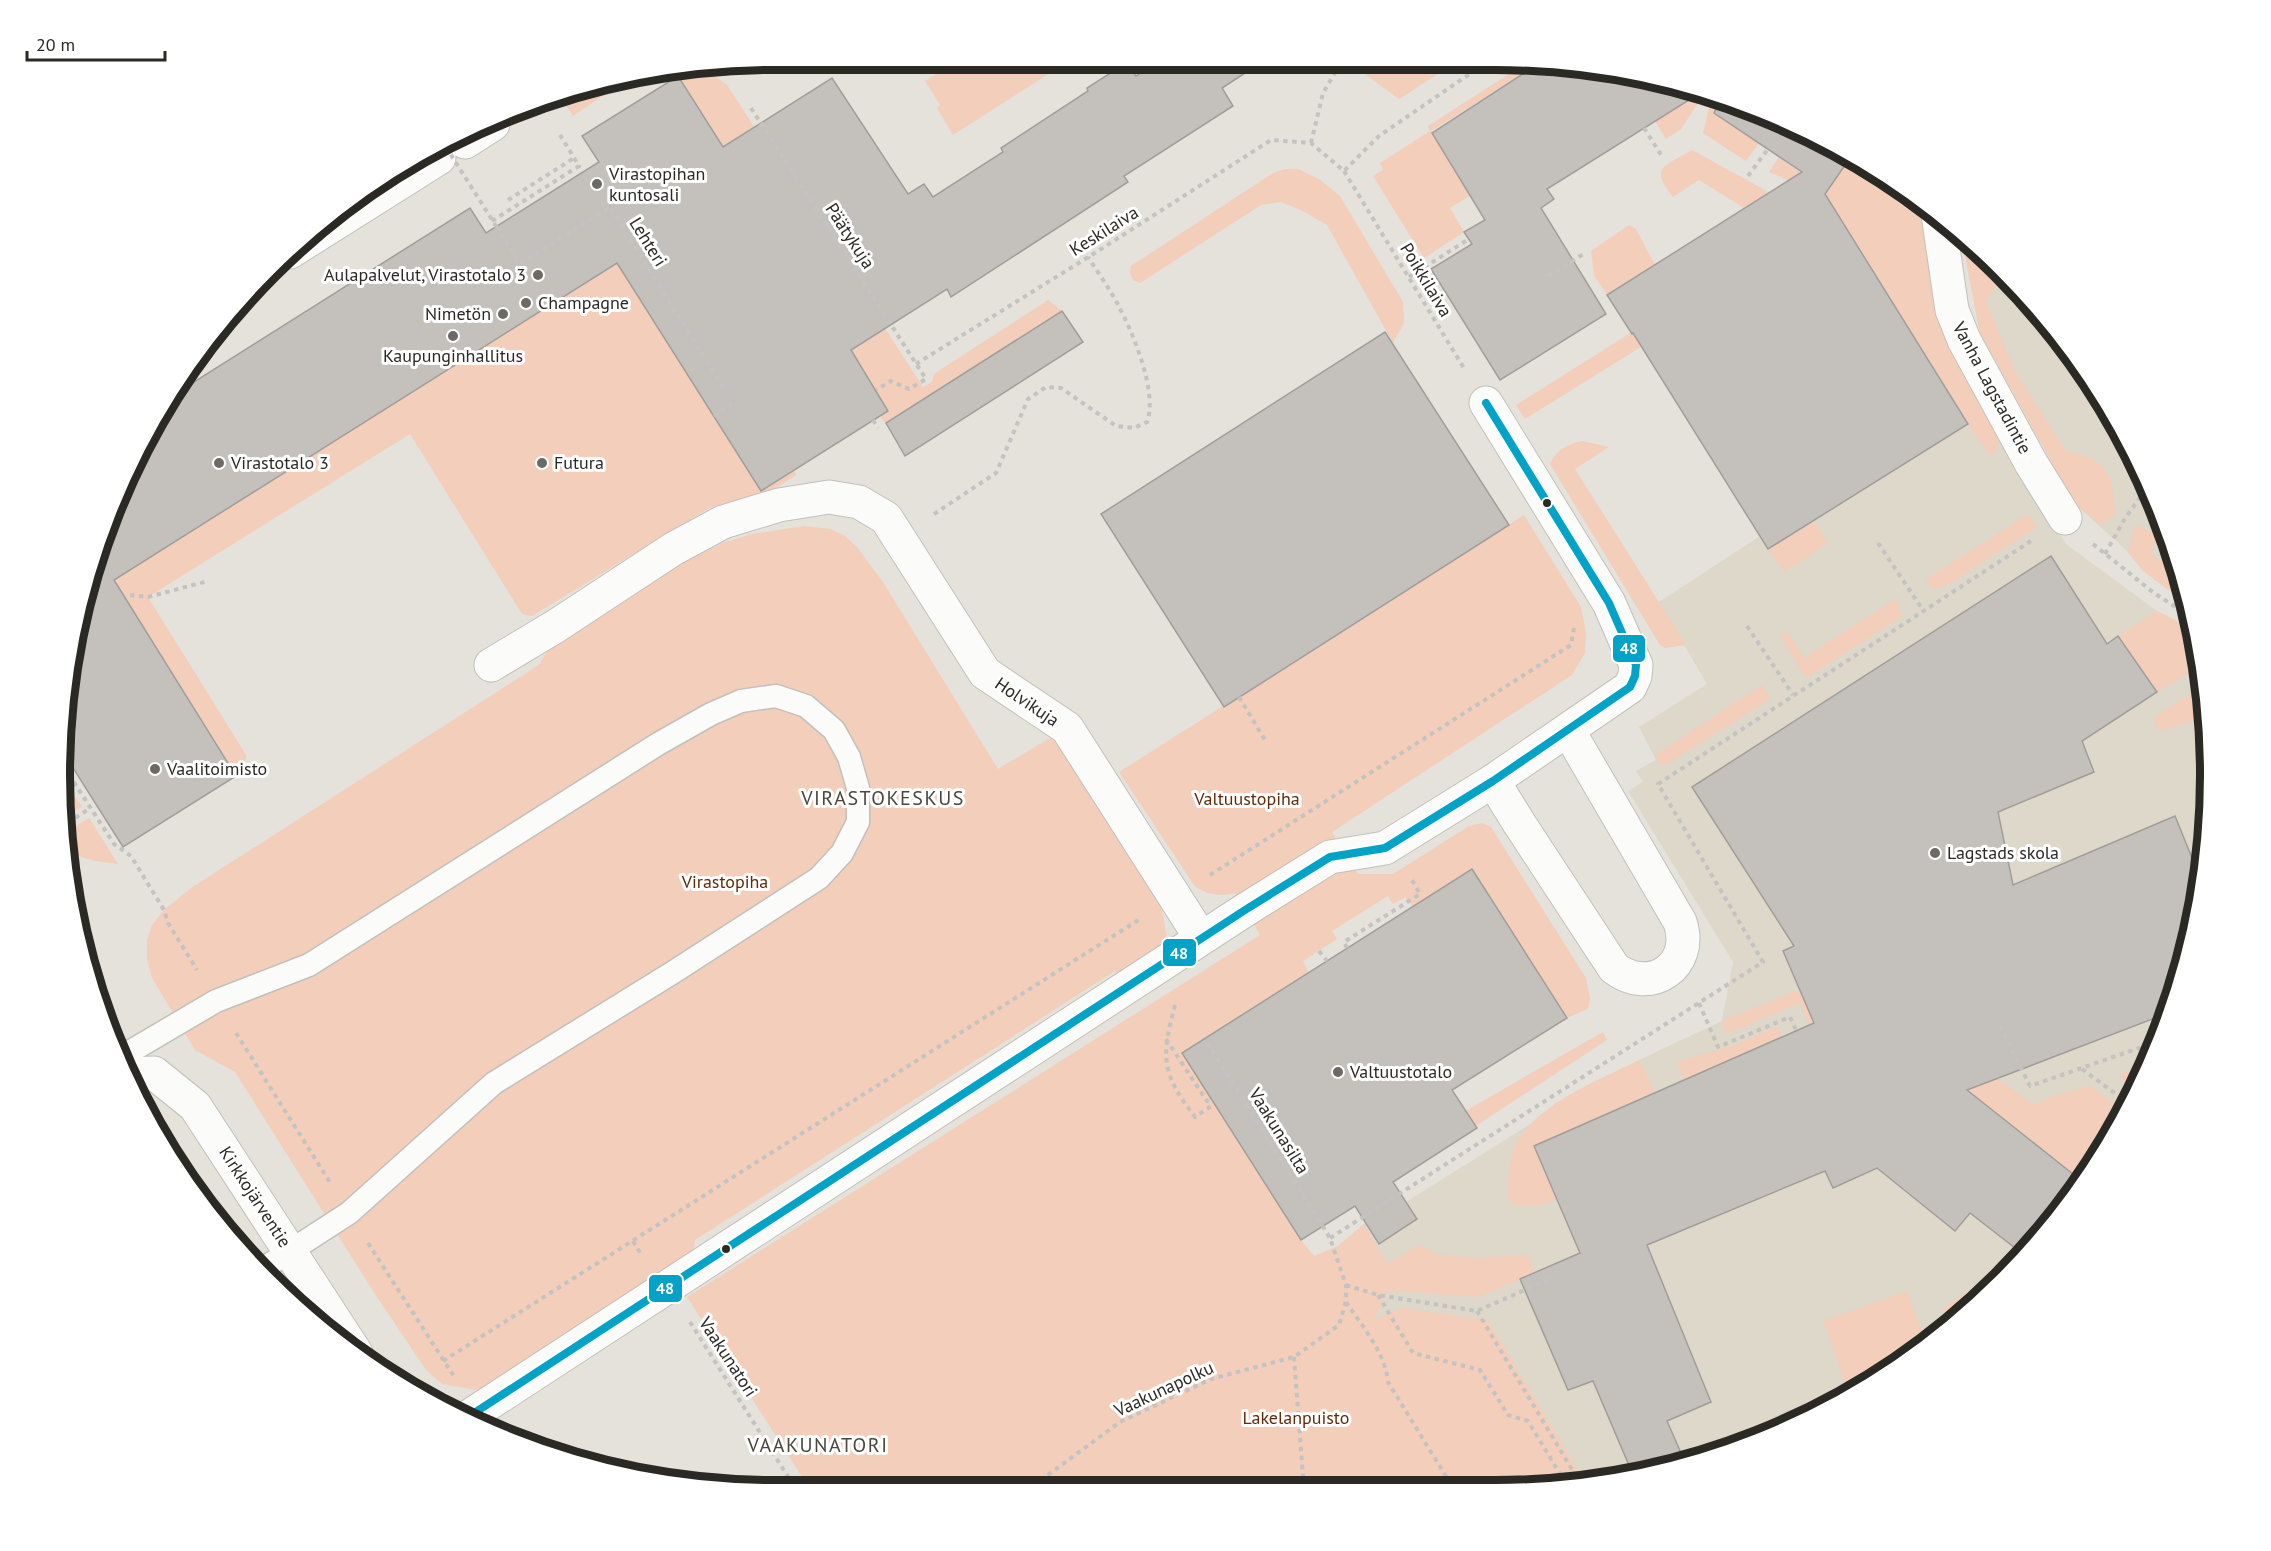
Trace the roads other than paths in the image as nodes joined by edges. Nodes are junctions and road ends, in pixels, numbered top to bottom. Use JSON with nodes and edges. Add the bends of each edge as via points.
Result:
{"nodes":[{"id":1,"x":436,"y":158,"type":"edge"},
{"id":2,"x":347,"y":215,"type":"edge"},
{"id":3,"x":1940,"y":229,"type":"edge"},
{"id":4,"x":1486,"y":403,"type":"road end"},
{"id":5,"x":2065,"y":518,"type":"road end"},
{"id":6,"x":491,"y":665,"type":"dead end"},
{"id":7,"x":1568,"y":730,"type":"junction"},
{"id":8,"x":1493,"y":781,"type":"junction"},
{"id":9,"x":1201,"y":938,"type":"junction"},
{"id":10,"x":128,"y":1053,"type":"edge"},
{"id":11,"x":137,"y":1074,"type":"edge"},
{"id":12,"x":290,"y":1251,"type":"junction"},
{"id":13,"x":269,"y":1265,"type":"edge"},
{"id":14,"x":342,"y":1332,"type":"edge"},
{"id":15,"x":474,"y":1413,"type":"edge"}],
"edges":[{"from":1,"to":2,"type":"street"},
{"from":3,"to":5,"type":"street","name":"Vanha Lagstadintie","via":[[1952,310],[1964,340]]},
{"from":4,"to":7,"type":"street","via":[[1609,603],[1636,665],[1630,687]]},
{"from":6,"to":9,"type":"street","name":"Holvikuja","via":[[673,549],[723,522],[829,497],[860,502],[886,518],[985,673],[1066,728]]},
{"from":7,"to":8,"type":"street"},
{"from":7,"to":8,"type":"street","via":[[1680,922],[1684,933],[1682,954],[1666,972],[1643,980],[1630,978],[1614,968]]},
{"from":8,"to":9,"type":"street","via":[[1385,848],[1330,857]]},
{"from":9,"to":15,"type":"street"},
{"from":10,"to":12,"type":"lane","via":[[216,1001],[309,965],[711,714],[741,701],[776,696],[806,706],[834,730],[849,757],[858,788],[858,822],[842,853],[819,878],[494,1083],[350,1213]]},
{"from":11,"to":12,"type":"street","name":"Kirkkojärventie","via":[[154,1073],[195,1106]]},
{"from":12,"to":13,"type":"lane"},
{"from":12,"to":14,"type":"street","name":"Kirkkojärventie"}]}
